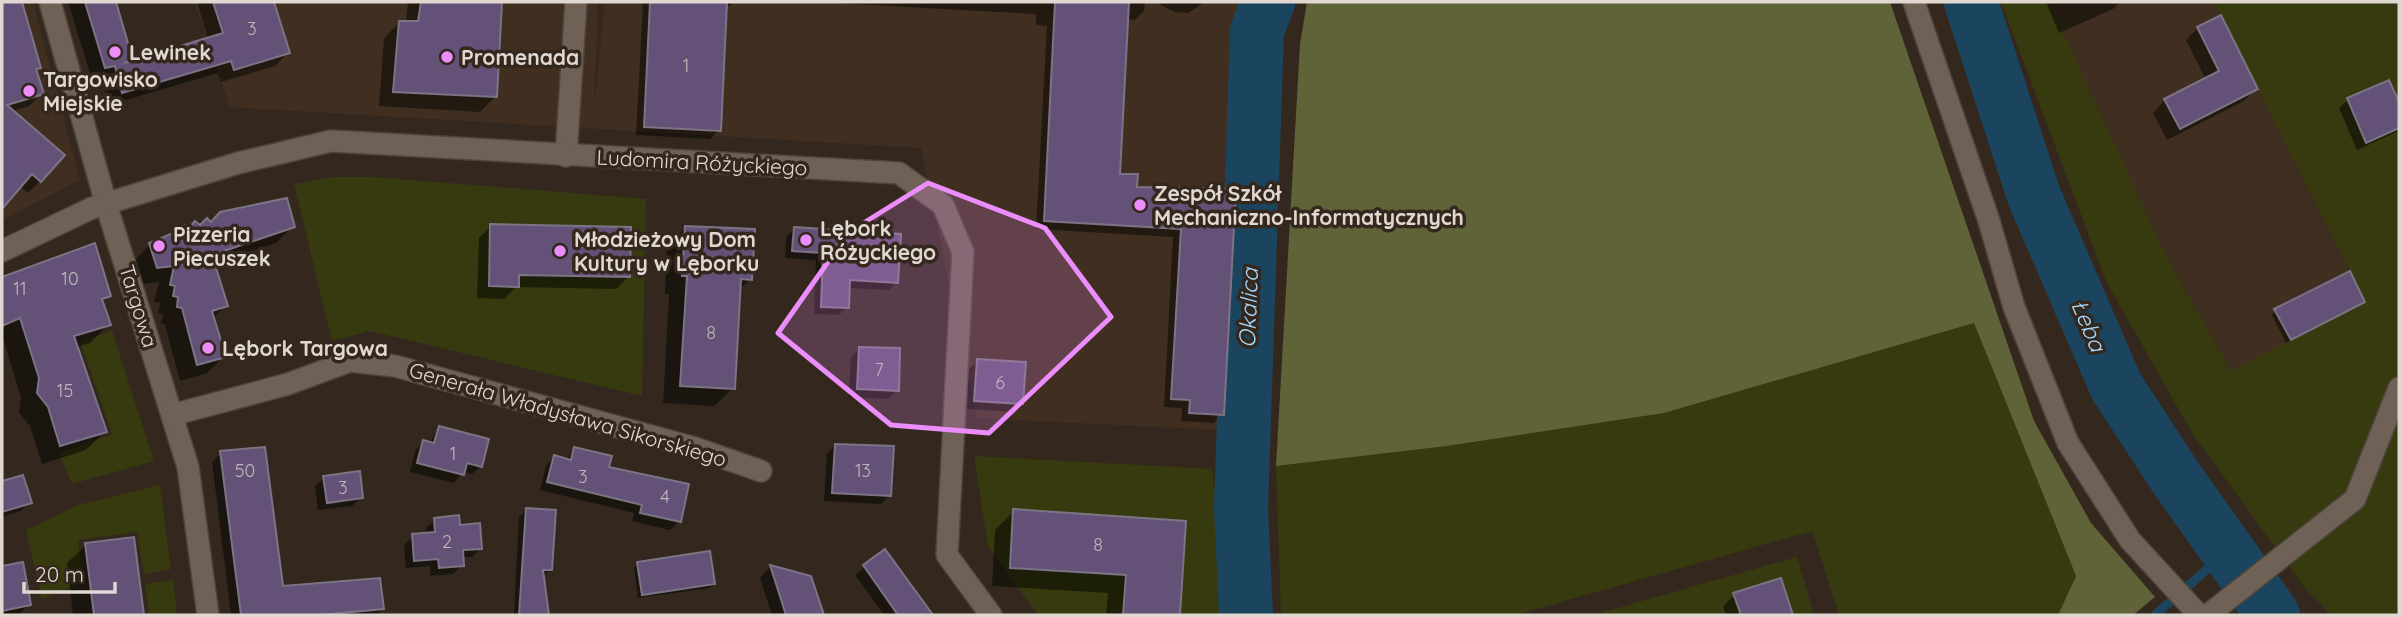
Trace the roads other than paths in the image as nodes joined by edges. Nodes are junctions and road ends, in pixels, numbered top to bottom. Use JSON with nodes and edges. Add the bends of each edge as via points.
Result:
{"nodes":[{"id":1,"x":50,"y":2,"type":"edge"},
{"id":2,"x":576,"y":2,"type":"edge"},
{"id":3,"x":1914,"y":2,"type":"edge"},
{"id":4,"x":566,"y":156,"type":"junction"},
{"id":5,"x":106,"y":204,"type":"junction"},
{"id":6,"x":2,"y":251,"type":"edge"},
{"id":7,"x":2399,"y":388,"type":"edge"},
{"id":8,"x":172,"y":415,"type":"junction"},
{"id":9,"x":761,"y":471,"type":"dead end"},
{"id":10,"x":2186,"y":601,"type":"edge"},
{"id":11,"x":208,"y":615,"type":"edge"},
{"id":12,"x":991,"y":615,"type":"edge"},
{"id":13,"x":2208,"y":615,"type":"edge"}],
"edges":[{"from":1,"to":5,"type":"street","name":"Targowa"},
{"from":2,"to":4,"type":"street"},
{"from":3,"to":10,"type":"street","via":[[2014,307],[2068,443],[2130,540]]},
{"from":4,"to":5,"type":"street","name":"Ludomira Różyckiego","via":[[331,141],[239,163]]},
{"from":4,"to":12,"type":"street","name":"Ludomira Różyckiego","via":[[899,173],[943,205],[963,252],[947,555]]},
{"from":5,"to":6,"type":"street","name":"Ludomira Różyckiego"},
{"from":5,"to":8,"type":"street","name":"Targowa"},
{"from":7,"to":13,"type":"street","via":[[2355,499]]},
{"from":8,"to":9,"type":"street","name":"Generała Władysława Sikorskiego","via":[[288,384],[350,360],[396,366],[695,448]]},
{"from":8,"to":11,"type":"street","name":"Targowa","via":[[188,467]]}]}
